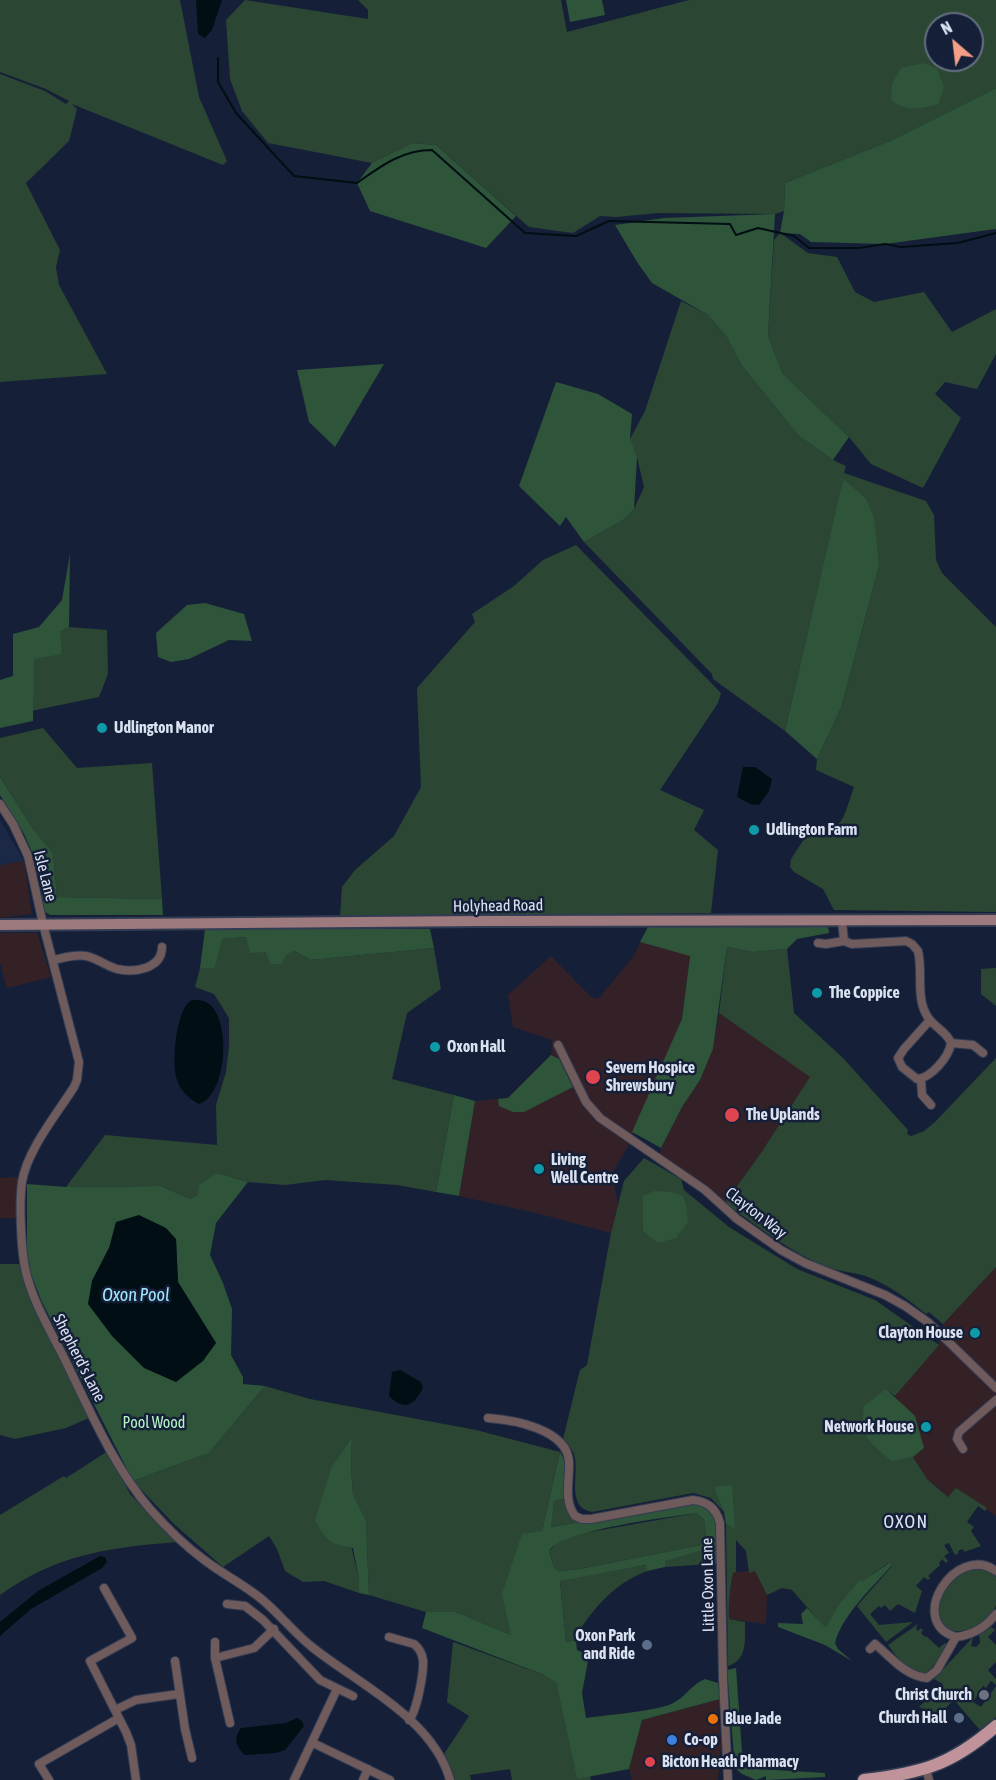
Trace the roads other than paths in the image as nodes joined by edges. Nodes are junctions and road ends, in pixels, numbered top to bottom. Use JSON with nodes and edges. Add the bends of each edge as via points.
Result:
{"nodes":[{"id":1,"x":0,"y":804,"type":"edge"},
{"id":2,"x":996,"y":920,"type":"edge"},
{"id":3,"x":842,"y":921,"type":"junction"},
{"id":4,"x":43,"y":924,"type":"junction"},
{"id":5,"x":0,"y":925,"type":"edge"},
{"id":6,"x":844,"y":941,"type":"junction"},
{"id":7,"x":818,"y":943,"type":"dead end"},
{"id":8,"x":171,"y":955,"type":"dead end"},
{"id":9,"x":53,"y":960,"type":"junction"},
{"id":10,"x":930,"y":1020,"type":"junction"},
{"id":11,"x":951,"y":1043,"type":"junction"},
{"id":12,"x":558,"y":1045,"type":"dead end"},
{"id":13,"x":983,"y":1053,"type":"dead end"},
{"id":14,"x":921,"y":1079,"type":"junction"},
{"id":15,"x":931,"y":1105,"type":"dead end"},
{"id":16,"x":996,"y":1388,"type":"edge"},
{"id":17,"x":996,"y":1400,"type":"edge"},
{"id":18,"x":488,"y":1418,"type":"dead end"},
{"id":19,"x":963,"y":1449,"type":"dead end"},
{"id":20,"x":996,"y":1571,"type":"edge"},
{"id":21,"x":104,"y":1588,"type":"dead end"},
{"id":22,"x":227,"y":1604,"type":"dead end"},
{"id":23,"x":994,"y":1620,"type":"edge"},
{"id":24,"x":274,"y":1629,"type":"junction"},
{"id":25,"x":389,"y":1637,"type":"dead end"},
{"id":26,"x":956,"y":1637,"type":"junction"},
{"id":27,"x":214,"y":1642,"type":"dead end"},
{"id":28,"x":870,"y":1649,"type":"dead end"},
{"id":29,"x":215,"y":1658,"type":"junction"},
{"id":30,"x":175,"y":1661,"type":"dead end"},
{"id":31,"x":337,"y":1689,"type":"junction"},
{"id":32,"x":179,"y":1694,"type":"junction"},
{"id":33,"x":353,"y":1696,"type":"dead end"},
{"id":34,"x":117,"y":1714,"type":"junction"},
{"id":35,"x":409,"y":1720,"type":"junction"},
{"id":36,"x":230,"y":1723,"type":"dead end"},
{"id":37,"x":996,"y":1726,"type":"edge"},
{"id":38,"x":313,"y":1743,"type":"junction"},
{"id":39,"x":192,"y":1758,"type":"dead end"},
{"id":40,"x":368,"y":1770,"type":"junction"},
{"id":41,"x":927,"y":1774,"type":"edge"},
{"id":42,"x":49,"y":1780,"type":"edge"},
{"id":43,"x":136,"y":1780,"type":"edge"},
{"id":44,"x":294,"y":1780,"type":"edge"},
{"id":45,"x":363,"y":1780,"type":"edge"},
{"id":46,"x":390,"y":1780,"type":"edge"},
{"id":47,"x":450,"y":1780,"type":"edge"},
{"id":48,"x":728,"y":1780,"type":"edge"},
{"id":49,"x":864,"y":1780,"type":"edge"}],
"edges":[{"from":1,"to":4,"type":"street","name":"Isle Lane","via":[[28,856]]},
{"from":2,"to":3,"type":"main road","name":"Holyhead Road"},
{"from":3,"to":4,"type":"main road","name":"Holyhead Road"},
{"from":3,"to":6,"type":"street"},
{"from":4,"to":5,"type":"main road","name":"Holyhead Road"},
{"from":4,"to":9,"type":"street","name":"Shepherd's Lane"},
{"from":6,"to":7,"type":"street"},
{"from":6,"to":10,"type":"street","via":[[902,941],[915,947],[922,1003]]},
{"from":8,"to":9,"type":"street","via":[[162,951],[150,967],[133,969],[118,969],[80,955]]},
{"from":9,"to":35,"type":"street","name":"Shepherd's Lane","via":[[79,1071],[74,1087],[31,1156],[22,1181],[23,1250],[38,1306],[132,1487],[150,1509],[202,1559],[259,1597],[309,1645],[370,1686]]},
{"from":10,"to":11,"type":"street"},
{"from":10,"to":14,"type":"street","via":[[898,1058],[912,1076]]},
{"from":11,"to":13,"type":"street","via":[[973,1045]]},
{"from":11,"to":14,"type":"street","via":[[949,1052]]},
{"from":12,"to":16,"type":"street","name":"Clayton Way","via":[[586,1102],[600,1118],[719,1200],[737,1219],[781,1250],[905,1306],[929,1323]]},
{"from":14,"to":15,"type":"street","via":[[922,1095]]},
{"from":17,"to":19,"type":"street","via":[[959,1432],[957,1439]]},
{"from":18,"to":48,"type":"street","name":"Little Oxon Lane","via":[[525,1423],[564,1447],[569,1459],[568,1502],[575,1516],[582,1519],[693,1500],[706,1502],[715,1510],[720,1523]]},
{"from":20,"to":26,"type":"street","via":[[983,1565],[967,1566],[940,1588],[934,1617],[941,1629]]},
{"from":21,"to":34,"type":"street","via":[[132,1638],[90,1661]]},
{"from":22,"to":24,"type":"street","via":[[245,1606]]},
{"from":23,"to":26,"type":"street"},
{"from":24,"to":29,"type":"street","via":[[254,1648]]},
{"from":24,"to":31,"type":"street","via":[[320,1680]]},
{"from":25,"to":35,"type":"street","via":[[414,1644],[423,1658],[414,1713]]},
{"from":26,"to":28,"type":"street","via":[[937,1670],[927,1678],[906,1670],[875,1644]]},
{"from":27,"to":29,"type":"street"},
{"from":29,"to":36,"type":"street"},
{"from":30,"to":32,"type":"street"},
{"from":31,"to":33,"type":"street"},
{"from":31,"to":38,"type":"street"},
{"from":32,"to":34,"type":"street","via":[[136,1700]]},
{"from":32,"to":39,"type":"street"},
{"from":34,"to":42,"type":"street","via":[[39,1764]]},
{"from":34,"to":43,"type":"street","via":[[130,1744]]},
{"from":35,"to":47,"type":"street","name":"Shepherd's Lane","via":[[434,1747]]},
{"from":37,"to":41,"type":"main road"},
{"from":38,"to":40,"type":"street"},
{"from":38,"to":44,"type":"street"},
{"from":40,"to":45,"type":"street"},
{"from":40,"to":46,"type":"street"},
{"from":41,"to":49,"type":"main road"}]}
